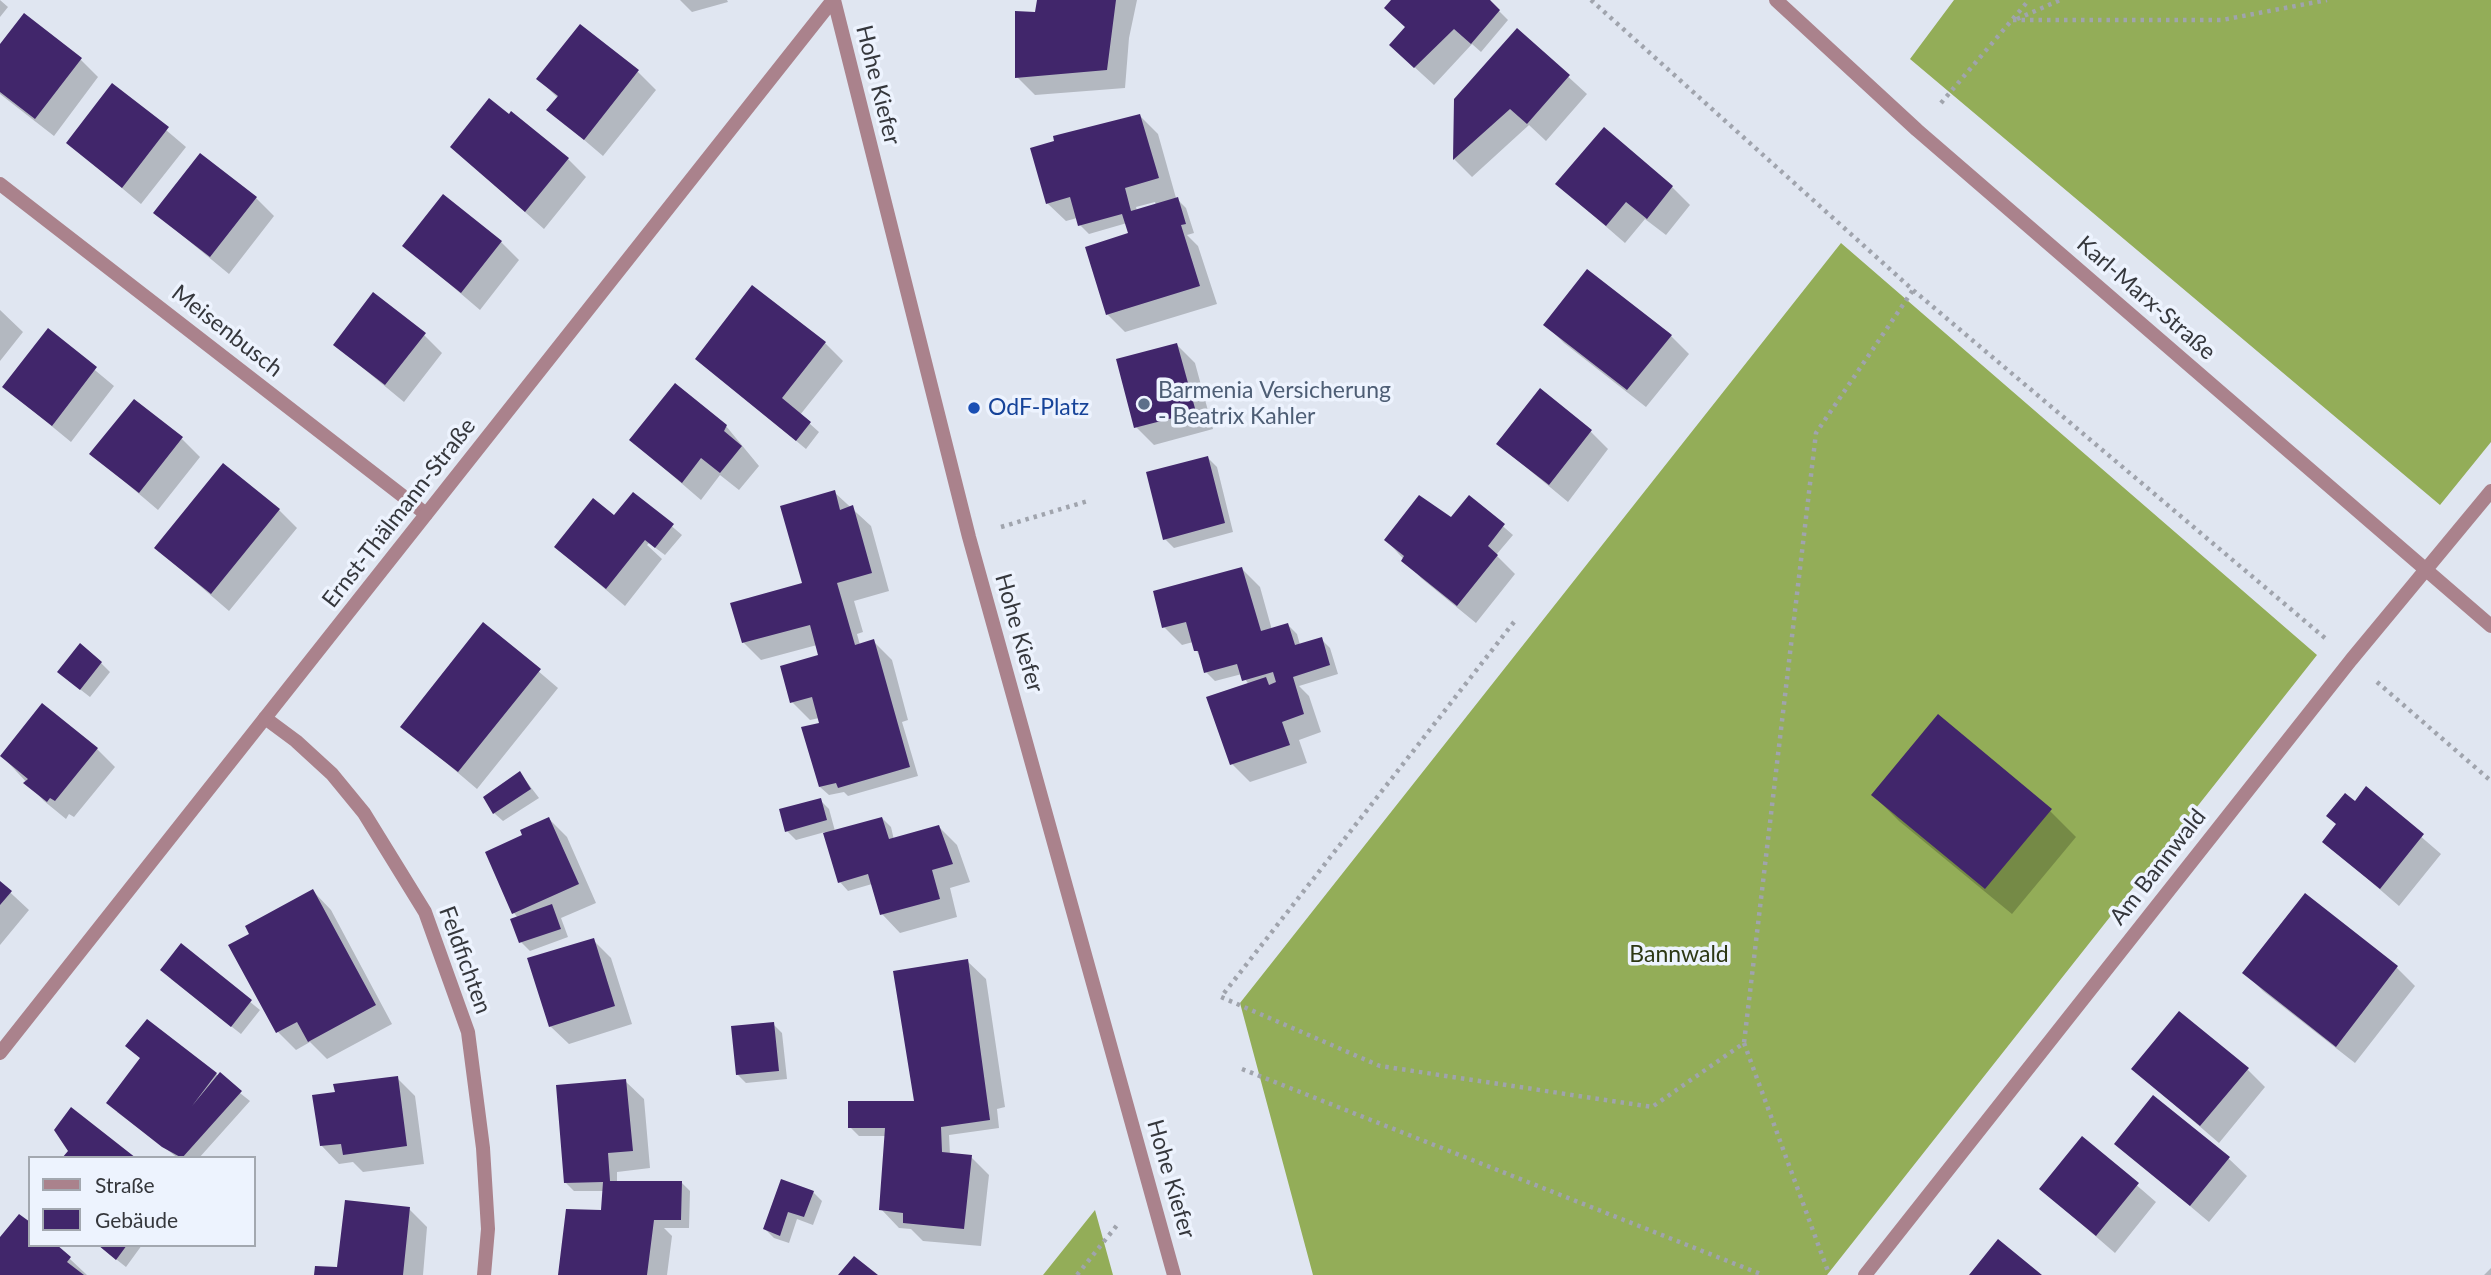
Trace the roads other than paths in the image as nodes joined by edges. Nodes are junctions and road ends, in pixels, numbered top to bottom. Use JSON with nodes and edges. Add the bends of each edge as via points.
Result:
{"nodes":[{"id":1,"x":834,"y":0,"type":"edge"},
{"id":2,"x":1776,"y":0,"type":"edge"},
{"id":3,"x":0,"y":184,"type":"edge"},
{"id":4,"x":2491,"y":491,"type":"edge"},
{"id":5,"x":426,"y":514,"type":"junction"},
{"id":6,"x":2427,"y":571,"type":"junction"},
{"id":7,"x":2491,"y":626,"type":"edge"},
{"id":8,"x":265,"y":718,"type":"junction"},
{"id":9,"x":0,"y":1053,"type":"edge"},
{"id":10,"x":484,"y":1275,"type":"edge"},
{"id":11,"x":1174,"y":1275,"type":"edge"},
{"id":12,"x":1865,"y":1275,"type":"edge"}],
"edges":[{"from":1,"to":5,"type":"street","name":"Ernst-Thälmann-Straße"},
{"from":1,"to":11,"type":"street","name":"Hohe Kiefer","via":[[969,537]]},
{"from":2,"to":6,"type":"street","name":"Karl-Marx-Straße","via":[[1917,130]]},
{"from":3,"to":5,"type":"street","name":"Meisenbusch"},
{"from":4,"to":6,"type":"street","name":"Am Bannwald"},
{"from":5,"to":8,"type":"street","name":"Ernst-Thälmann-Straße"},
{"from":6,"to":7,"type":"street","name":"Karl-Marx-Straße"},
{"from":6,"to":12,"type":"street","name":"Am Bannwald","via":[[2351,660]]},
{"from":8,"to":9,"type":"street","name":"Ernst-Thälmann-Straße"},
{"from":8,"to":10,"type":"street","name":"Feldfichten","via":[[332,774],[364,813],[425,912],[468,1032],[483,1148],[488,1229]]}]}
